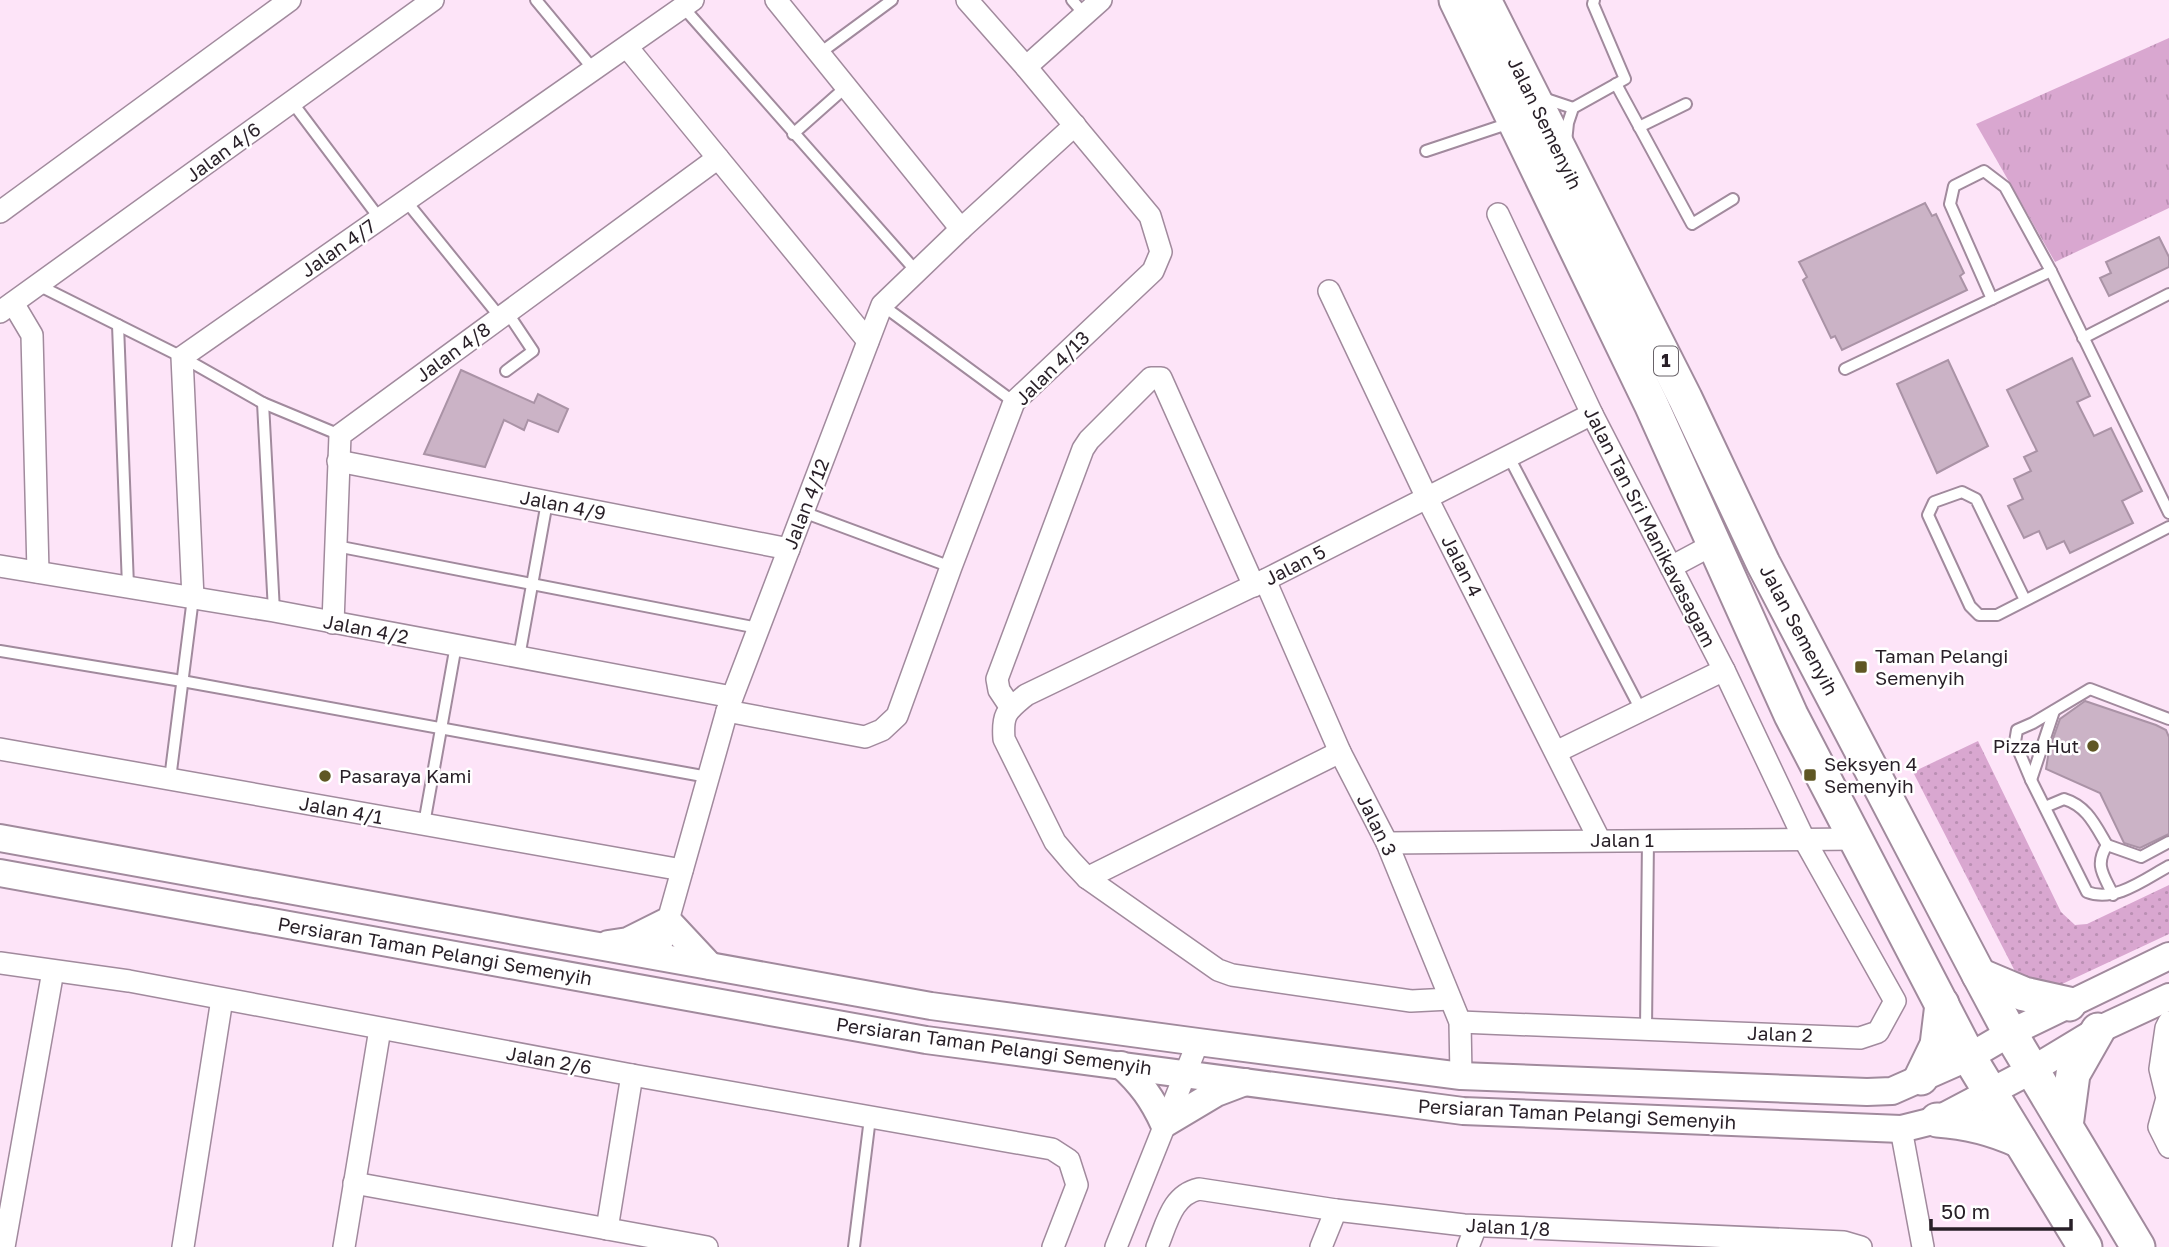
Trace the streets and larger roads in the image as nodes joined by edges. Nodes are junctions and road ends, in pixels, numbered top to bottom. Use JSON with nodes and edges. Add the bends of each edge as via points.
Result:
{"nodes":[{"id":1,"x":290,"y":0,"type":"edge"},
{"id":2,"x":433,"y":0,"type":"edge"},
{"id":3,"x":776,"y":0,"type":"edge"},
{"id":4,"x":967,"y":0,"type":"edge"},
{"id":5,"x":1101,"y":0,"type":"edge"},
{"id":6,"x":1456,"y":0,"type":"edge"},
{"id":7,"x":1483,"y":0,"type":"edge"},
{"id":8,"x":688,"y":4,"type":"edge"},
{"id":9,"x":1078,"y":8,"type":"edge"},
{"id":10,"x":627,"y":47,"type":"junction"},
{"id":11,"x":1027,"y":67,"type":"junction"},
{"id":12,"x":1075,"y":125,"type":"junction"},
{"id":13,"x":718,"y":158,"type":"junction"},
{"id":14,"x":0,"y":212,"type":"edge"},
{"id":15,"x":1498,"y":214,"type":"dead end"},
{"id":16,"x":961,"y":229,"type":"junction"},
{"id":17,"x":1329,"y":291,"type":"dead end"},
{"id":18,"x":6,"y":308,"type":"edge"},
{"id":19,"x":868,"y":341,"type":"junction"},
{"id":20,"x":1592,"y":414,"type":"junction"},
{"id":21,"x":338,"y":461,"type":"junction"},
{"id":22,"x":1427,"y":498,"type":"junction"},
{"id":23,"x":1714,"y":544,"type":"junction"},
{"id":24,"x":789,"y":549,"type":"junction"},
{"id":25,"x":0,"y":566,"type":"edge"},
{"id":26,"x":1671,"y":567,"type":"junction"},
{"id":27,"x":38,"y":572,"type":"junction"},
{"id":28,"x":1259,"y":583,"type":"junction"},
{"id":29,"x":193,"y":598,"type":"junction"},
{"id":30,"x":333,"y":623,"type":"junction"},
{"id":31,"x":1724,"y":670,"type":"junction"},
{"id":32,"x":729,"y":704,"type":"junction"},
{"id":33,"x":1007,"y":715,"type":"junction"},
{"id":34,"x":0,"y":749,"type":"edge"},
{"id":35,"x":1340,"y":752,"type":"junction"},
{"id":36,"x":1556,"y":752,"type":"junction"},
{"id":37,"x":0,"y":838,"type":"edge"},
{"id":38,"x":1599,"y":839,"type":"junction"},
{"id":39,"x":1804,"y":839,"type":"junction"},
{"id":40,"x":1857,"y":839,"type":"junction"},
{"id":41,"x":1387,"y":843,"type":"junction"},
{"id":42,"x":682,"y":870,"type":"junction"},
{"id":43,"x":0,"y":873,"type":"edge"},
{"id":44,"x":1087,"y":878,"type":"junction"},
{"id":45,"x":668,"y":921,"type":"junction"},
{"id":46,"x":599,"y":946,"type":"junction"},
{"id":47,"x":658,"y":956,"type":"junction"},
{"id":48,"x":2169,"y":956,"type":"edge"},
{"id":49,"x":0,"y":963,"type":"edge"},
{"id":50,"x":710,"y":966,"type":"junction"},
{"id":51,"x":54,"y":971,"type":"junction"},
{"id":52,"x":1979,"y":975,"type":"junction"},
{"id":53,"x":600,"y":981,"type":"junction"},
{"id":54,"x":2169,"y":997,"type":"edge"},
{"id":55,"x":222,"y":999,"type":"junction"},
{"id":56,"x":698,"y":999,"type":"junction"},
{"id":57,"x":1450,"y":999,"type":"junction"},
{"id":58,"x":1942,"y":1004,"type":"junction"},
{"id":59,"x":2069,"y":1004,"type":"junction"},
{"id":60,"x":2169,"y":1021,"type":"edge"},
{"id":61,"x":1460,"y":1022,"type":"junction"},
{"id":62,"x":380,"y":1029,"type":"junction"},
{"id":63,"x":2098,"y":1030,"type":"junction"},
{"id":64,"x":2010,"y":1033,"type":"junction"},
{"id":65,"x":1198,"y":1042,"type":"junction"},
{"id":66,"x":1969,"y":1057,"type":"junction"},
{"id":67,"x":1121,"y":1065,"type":"junction"},
{"id":68,"x":2032,"y":1070,"type":"junction"},
{"id":69,"x":1186,"y":1074,"type":"junction"},
{"id":70,"x":632,"y":1075,"type":"junction"},
{"id":71,"x":1461,"y":1076,"type":"junction"},
{"id":72,"x":1921,"y":1078,"type":"junction"},
{"id":73,"x":1246,"y":1082,"type":"junction"},
{"id":74,"x":1990,"y":1093,"type":"junction"},
{"id":75,"x":2168,"y":1097,"type":"edge"},
{"id":76,"x":1410,"y":1104,"type":"junction"},
{"id":77,"x":1498,"y":1113,"type":"junction"},
{"id":78,"x":1937,"y":1120,"type":"junction"},
{"id":79,"x":1164,"y":1124,"type":"junction"},
{"id":80,"x":2066,"y":1126,"type":"junction"},
{"id":81,"x":1901,"y":1129,"type":"junction"},
{"id":82,"x":2020,"y":1140,"type":"junction"},
{"id":83,"x":2169,"y":1147,"type":"edge"},
{"id":84,"x":354,"y":1183,"type":"junction"},
{"id":85,"x":1336,"y":1210,"type":"junction"},
{"id":86,"x":1476,"y":1226,"type":"junction"},
{"id":87,"x":607,"y":1229,"type":"junction"},
{"id":88,"x":3,"y":1239,"type":"edge"},
{"id":89,"x":1636,"y":1240,"type":"edge"},
{"id":90,"x":183,"y":1247,"type":"edge"},
{"id":91,"x":344,"y":1247,"type":"edge"},
{"id":92,"x":707,"y":1247,"type":"edge"},
{"id":93,"x":1053,"y":1247,"type":"edge"},
{"id":94,"x":1116,"y":1247,"type":"edge"},
{"id":95,"x":1157,"y":1247,"type":"edge"},
{"id":96,"x":1321,"y":1247,"type":"edge"},
{"id":97,"x":1468,"y":1247,"type":"edge"},
{"id":98,"x":1861,"y":1247,"type":"edge"},
{"id":99,"x":1923,"y":1247,"type":"edge"},
{"id":100,"x":2085,"y":1247,"type":"edge"},
{"id":101,"x":2138,"y":1247,"type":"edge"}],
"edges":[{"from":1,"to":14,"type":"street"},
{"from":2,"to":18,"type":"street","name":"Jalan 4/6"},
{"from":3,"to":16,"type":"street"},
{"from":4,"to":11,"type":"street","name":"Jalan 4/13"},
{"from":5,"to":9,"type":"street"},
{"from":6,"to":23,"type":"main road","name":"Jalan Semenyih","number":"1"},
{"from":7,"to":52,"type":"main road","name":"Jalan Semenyih","number":"1","via":[[1685,398],[1763,563]]},
{"from":8,"to":10,"type":"street","name":"Jalan 4/7"},
{"from":9,"to":11,"type":"street"},
{"from":10,"to":13,"type":"street"},
{"from":10,"to":29,"type":"street","name":"Jalan 4/7","via":[[182,357]]},
{"from":11,"to":12,"type":"street","name":"Jalan 4/13"},
{"from":12,"to":16,"type":"street","name":"Jalan 4/12"},
{"from":12,"to":32,"type":"street","name":"Jalan 4/13","via":[[1150,216],[1160,252],[1153,271],[1014,402],[897,716],[865,737]]},
{"from":13,"to":19,"type":"street"},
{"from":13,"to":21,"type":"street","name":"Jalan 4/8","via":[[340,435]]},
{"from":15,"to":20,"type":"street","name":"Jalan Tan Sri Manikavasagam"},
{"from":16,"to":19,"type":"street","name":"Jalan 4/12","via":[[882,305]]},
{"from":17,"to":22,"type":"street","name":"Jalan 4"},
{"from":18,"to":27,"type":"street","via":[[32,335]]},
{"from":19,"to":24,"type":"street","name":"Jalan 4/12"},
{"from":20,"to":22,"type":"street","name":"Jalan 5"},
{"from":20,"to":26,"type":"street","name":"Jalan Tan Sri Manikavasagam"},
{"from":21,"to":24,"type":"street","name":"Jalan 4/9"},
{"from":21,"to":30,"type":"street"},
{"from":22,"to":28,"type":"street","name":"Jalan 5"},
{"from":22,"to":36,"type":"street","name":"Jalan 4"},
{"from":23,"to":26,"type":"street"},
{"from":23,"to":40,"type":"main road","name":"Jalan Semenyih","number":"1","via":[[1791,715]]},
{"from":24,"to":32,"type":"street","name":"Jalan 4/12"},
{"from":25,"to":27,"type":"street","name":"Jalan 4/2"},
{"from":26,"to":31,"type":"street","name":"Jalan Tan Sri Manikavasagam"},
{"from":27,"to":29,"type":"street","name":"Jalan 4/2"},
{"from":28,"to":33,"type":"street","name":"Jalan 5","via":[[1026,695]]},
{"from":28,"to":33,"type":"street","name":"Jalan 3","via":[[1160,378],[1151,378],[1083,449],[997,679]]},
{"from":28,"to":35,"type":"street","name":"Jalan 3"},
{"from":29,"to":30,"type":"street","name":"Jalan 4/2"},
{"from":30,"to":32,"type":"street","name":"Jalan 4/2","via":[[519,657]]},
{"from":31,"to":36,"type":"street"},
{"from":31,"to":39,"type":"street","name":"Jalan Tan Sri Manikavasagam"},
{"from":32,"to":42,"type":"street","name":"Jalan 4/12"},
{"from":33,"to":44,"type":"street","via":[[1004,739],[1055,842]]},
{"from":34,"to":42,"type":"street","name":"Jalan 4/1"},
{"from":35,"to":41,"type":"street","name":"Jalan 3"},
{"from":35,"to":44,"type":"street"},
{"from":36,"to":38,"type":"street","name":"Jalan 4"},
{"from":37,"to":46,"type":"street","name":"Persiaran Taman Pelangi Semenyih"},
{"from":38,"to":39,"type":"street","name":"Jalan 1"},
{"from":38,"to":41,"type":"street","name":"Jalan 1"},
{"from":39,"to":40,"type":"street","name":"Jalan 1"},
{"from":39,"to":61,"type":"street","name":"Jalan 2","via":[[1895,1001],[1878,1032],[1860,1038]]},
{"from":40,"to":58,"type":"main road","name":"Jalan Semenyih","number":"1"},
{"from":41,"to":57,"type":"street","name":"Jalan 3"},
{"from":42,"to":45,"type":"street","name":"Jalan 4/12"},
{"from":43,"to":53,"type":"street","name":"Persiaran Taman Pelangi Semenyih"},
{"from":44,"to":57,"type":"street","via":[[1224,973],[1420,1002]]},
{"from":45,"to":46,"type":"street","via":[[628,941]]},
{"from":45,"to":47,"type":"street","name":"Jalan 4/12"},
{"from":45,"to":50,"type":"street"},
{"from":46,"to":47,"type":"street","name":"Persiaran Taman Pelangi Semenyih"},
{"from":47,"to":50,"type":"street","name":"Persiaran Taman Pelangi Semenyih"},
{"from":47,"to":53,"type":"street","via":[[641,971]]},
{"from":47,"to":56,"type":"street","via":[[674,981]]},
{"from":48,"to":59,"type":"street","name":"Persiaran Taman Pelangi Semenyih"},
{"from":49,"to":51,"type":"street","name":"Jalan 2/6"},
{"from":50,"to":65,"type":"street","name":"Persiaran Taman Pelangi Semenyih","via":[[931,1006]]},
{"from":51,"to":55,"type":"street","name":"Jalan 2/6"},
{"from":51,"to":88,"type":"street"},
{"from":52,"to":59,"type":"main road","via":[[2024,994]]},
{"from":52,"to":64,"type":"main road","name":"Jalan Semenyih","number":"1"},
{"from":53,"to":56,"type":"street","name":"Persiaran Taman Pelangi Semenyih"},
{"from":54,"to":63,"type":"street","name":"Persiaran Taman Pelangi Semenyih"},
{"from":55,"to":62,"type":"street","name":"Jalan 2/6"},
{"from":55,"to":90,"type":"street"},
{"from":56,"to":67,"type":"street","name":"Persiaran Taman Pelangi Semenyih","via":[[926,1040]]},
{"from":57,"to":61,"type":"street","name":"Jalan 3"},
{"from":58,"to":66,"type":"main road","name":"Jalan Semenyih","number":"1"},
{"from":58,"to":72,"type":"main road","via":[[1937,1045]]},
{"from":59,"to":64,"type":"street","name":"Persiaran Taman Pelangi Semenyih"},
{"from":60,"to":75,"type":"street","via":[[2160,1069]]},
{"from":61,"to":71,"type":"street","name":"Jalan 3"},
{"from":62,"to":70,"type":"street","name":"Jalan 2/6"},
{"from":62,"to":84,"type":"street"},
{"from":63,"to":68,"type":"street","name":"Persiaran Taman Pelangi Semenyih"},
{"from":63,"to":80,"type":"main road","via":[[2073,1074]]},
{"from":64,"to":66,"type":"street","name":"Persiaran Taman Pelangi Semenyih"},
{"from":64,"to":68,"type":"main road","name":"Jalan Semenyih","number":"1"},
{"from":65,"to":69,"type":"street"},
{"from":65,"to":71,"type":"street","name":"Persiaran Taman Pelangi Semenyih"},
{"from":66,"to":72,"type":"street","name":"Persiaran Taman Pelangi Semenyih"},
{"from":66,"to":74,"type":"main road","name":"Jalan Semenyih","number":"1"},
{"from":67,"to":69,"type":"street","name":"Persiaran Taman Pelangi Semenyih"},
{"from":67,"to":79,"type":"street","via":[[1139,1081]]},
{"from":68,"to":74,"type":"street","name":"Persiaran Taman Pelangi Semenyih"},
{"from":68,"to":80,"type":"main road","name":"Jalan Semenyih","number":"1"},
{"from":69,"to":73,"type":"street","name":"Persiaran Taman Pelangi Semenyih"},
{"from":69,"to":79,"type":"street"},
{"from":70,"to":87,"type":"street"},
{"from":70,"to":93,"type":"street","name":"Jalan 2/6","via":[[1052,1149],[1069,1160],[1077,1185]]},
{"from":71,"to":72,"type":"street","name":"Persiaran Taman Pelangi Semenyih","via":[[1867,1092],[1892,1091]]},
{"from":71,"to":76,"type":"street","via":[[1433,1097]]},
{"from":71,"to":77,"type":"street","via":[[1483,1106]]},
{"from":73,"to":76,"type":"street","name":"Persiaran Taman Pelangi Semenyih"},
{"from":73,"to":79,"type":"street","via":[[1216,1093]]},
{"from":74,"to":78,"type":"street","name":"Persiaran Taman Pelangi Semenyih"},
{"from":74,"to":82,"type":"main road","name":"Jalan Semenyih","number":"1"},
{"from":75,"to":83,"type":"street","via":[[2159,1127]]},
{"from":76,"to":77,"type":"street","name":"Persiaran Taman Pelangi Semenyih"},
{"from":77,"to":81,"type":"street","name":"Persiaran Taman Pelangi Semenyih"},
{"from":78,"to":81,"type":"street","name":"Persiaran Taman Pelangi Semenyih"},
{"from":78,"to":82,"type":"main road","via":[[1968,1122]]},
{"from":79,"to":94,"type":"street"},
{"from":80,"to":101,"type":"main road","name":"Jalan Semenyih","number":"1"},
{"from":81,"to":99,"type":"street"},
{"from":82,"to":100,"type":"main road","name":"Jalan Semenyih","number":"1"},
{"from":84,"to":87,"type":"street"},
{"from":84,"to":91,"type":"street"},
{"from":85,"to":86,"type":"street","name":"Jalan 1/8"},
{"from":85,"to":95,"type":"street","name":"Jalan 1/8","via":[[1199,1189],[1186,1192],[1173,1207]]},
{"from":85,"to":96,"type":"street"},
{"from":86,"to":89,"type":"street","name":"Jalan 1/8"},
{"from":86,"to":97,"type":"street"},
{"from":87,"to":92,"type":"street"},
{"from":89,"to":98,"type":"street","name":"Jalan 1/8","via":[[1844,1242]]}]}
